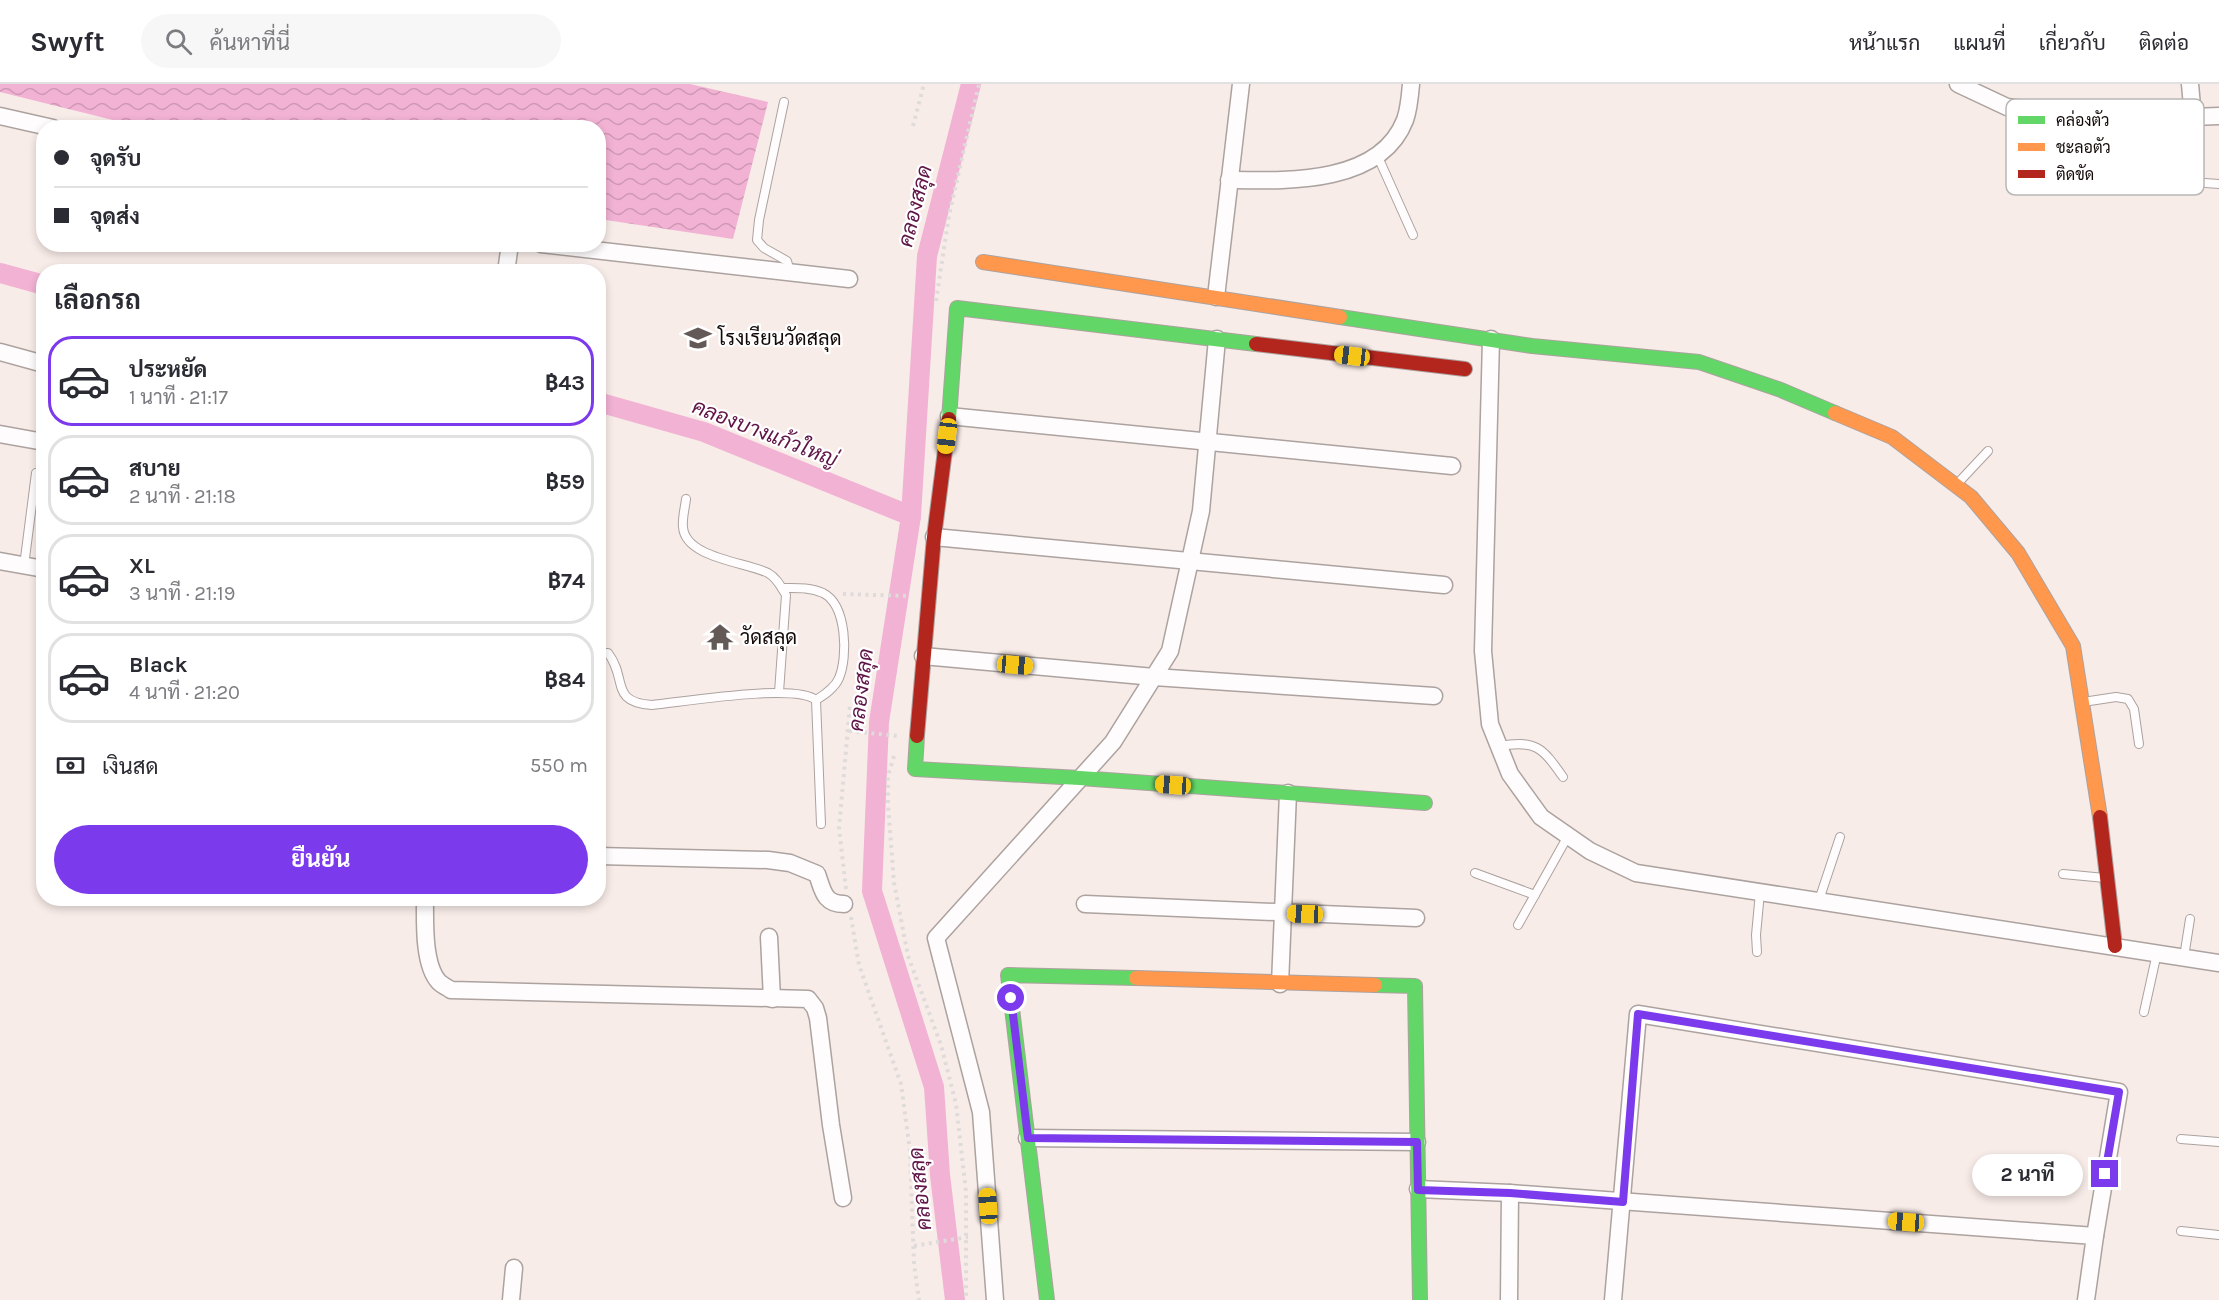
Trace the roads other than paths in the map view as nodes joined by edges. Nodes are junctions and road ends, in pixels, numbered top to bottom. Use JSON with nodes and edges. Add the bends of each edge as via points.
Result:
{"nodes":[{"id":1,"x":1241,"y":84,"type":"edge"},
{"id":2,"x":1411,"y":84,"type":"edge"},
{"id":3,"x":1958,"y":84,"type":"edge"},
{"id":4,"x":2190,"y":84,"type":"edge"},
{"id":5,"x":2191,"y":99,"type":"edge"},
{"id":6,"x":784,"y":102,"type":"dead end"},
{"id":7,"x":2006,"y":107,"type":"edge"},
{"id":8,"x":0,"y":116,"type":"edge"},
{"id":9,"x":2219,"y":116,"type":"edge"},
{"id":10,"x":2204,"y":117,"type":"edge"},
{"id":11,"x":36,"y":124,"type":"edge"},
{"id":12,"x":1378,"y":157,"type":"junction"},
{"id":13,"x":1229,"y":180,"type":"junction"},
{"id":14,"x":2204,"y":183,"type":"edge"},
{"id":15,"x":2219,"y":184,"type":"edge"},
{"id":16,"x":1413,"y":236,"type":"dead end"},
{"id":17,"x":606,"y":251,"type":"edge"},
{"id":18,"x":983,"y":262,"type":"dead end"},
{"id":19,"x":790,"y":272,"type":"junction"},
{"id":20,"x":849,"y":279,"type":"dead end"},
{"id":21,"x":1216,"y":297,"type":"junction"},
{"id":22,"x":1217,"y":339,"type":"junction"},
{"id":23,"x":1491,"y":339,"type":"junction"},
{"id":24,"x":0,"y":352,"type":"edge"},
{"id":25,"x":36,"y":362,"type":"edge"},
{"id":26,"x":1465,"y":369,"type":"dead end"},
{"id":27,"x":950,"y":416,"type":"junction"},
{"id":28,"x":0,"y":434,"type":"edge"},
{"id":29,"x":36,"y":441,"type":"edge"},
{"id":30,"x":1208,"y":442,"type":"junction"},
{"id":31,"x":1988,"y":451,"type":"dead end"},
{"id":32,"x":1452,"y":466,"type":"dead end"},
{"id":33,"x":36,"y":473,"type":"dead end"},
{"id":34,"x":1956,"y":485,"type":"junction"},
{"id":35,"x":686,"y":499,"type":"dead end"},
{"id":36,"x":934,"y":537,"type":"junction"},
{"id":37,"x":0,"y":561,"type":"edge"},
{"id":38,"x":1190,"y":561,"type":"junction"},
{"id":39,"x":24,"y":566,"type":"junction"},
{"id":40,"x":36,"y":568,"type":"edge"},
{"id":41,"x":1443,"y":585,"type":"dead end"},
{"id":42,"x":782,"y":588,"type":"junction"},
{"id":43,"x":606,"y":653,"type":"edge"},
{"id":44,"x":923,"y":656,"type":"junction"},
{"id":45,"x":1154,"y":677,"type":"junction"},
{"id":46,"x":780,"y":692,"type":"junction"},
{"id":47,"x":1434,"y":696,"type":"dead end"},
{"id":48,"x":816,"y":700,"type":"junction"},
{"id":49,"x":2082,"y":702,"type":"junction"},
{"id":50,"x":2139,"y":744,"type":"dead end"},
{"id":51,"x":1499,"y":746,"type":"junction"},
{"id":52,"x":1563,"y":777,"type":"dead end"},
{"id":53,"x":1080,"y":778,"type":"junction"},
{"id":54,"x":1288,"y":793,"type":"junction"},
{"id":55,"x":1425,"y":803,"type":"dead end"},
{"id":56,"x":821,"y":824,"type":"dead end"},
{"id":57,"x":1568,"y":836,"type":"junction"},
{"id":58,"x":1840,"y":837,"type":"dead end"},
{"id":59,"x":606,"y":856,"type":"edge"},
{"id":60,"x":1475,"y":873,"type":"dead end"},
{"id":61,"x":2063,"y":874,"type":"dead end"},
{"id":62,"x":2107,"y":878,"type":"junction"},
{"id":63,"x":1760,"y":892,"type":"junction"},
{"id":64,"x":1535,"y":895,"type":"junction"},
{"id":65,"x":1819,"y":900,"type":"junction"},
{"id":66,"x":847,"y":904,"type":"road end"},
{"id":67,"x":1085,"y":904,"type":"dead end"},
{"id":68,"x":425,"y":906,"type":"edge"},
{"id":69,"x":1283,"y":914,"type":"junction"},
{"id":70,"x":1416,"y":918,"type":"dead end"},
{"id":71,"x":2190,"y":919,"type":"dead end"},
{"id":72,"x":1518,"y":925,"type":"dead end"},
{"id":73,"x":769,"y":937,"type":"dead end"},
{"id":74,"x":2115,"y":946,"type":"junction"},
{"id":75,"x":1757,"y":951,"type":"dead end"},
{"id":76,"x":2157,"y":953,"type":"junction"},
{"id":77,"x":2184,"y":957,"type":"junction"},
{"id":78,"x":2219,"y":963,"type":"edge"},
{"id":79,"x":1280,"y":984,"type":"junction"},
{"id":80,"x":772,"y":999,"type":"junction"},
{"id":81,"x":2144,"y":1012,"type":"dead end"},
{"id":82,"x":1028,"y":1138,"type":"junction"},
{"id":83,"x":2181,"y":1139,"type":"dead end"},
{"id":84,"x":1417,"y":1142,"type":"junction"},
{"id":85,"x":2219,"y":1142,"type":"edge"},
{"id":86,"x":1418,"y":1190,"type":"junction"},
{"id":87,"x":1510,"y":1193,"type":"junction"},
{"id":88,"x":843,"y":1198,"type":"dead end"},
{"id":89,"x":1623,"y":1202,"type":"junction"},
{"id":90,"x":2181,"y":1231,"type":"dead end"},
{"id":91,"x":2219,"y":1235,"type":"edge"},
{"id":92,"x":2095,"y":1236,"type":"junction"},
{"id":93,"x":514,"y":1268,"type":"dead end"},
{"id":94,"x":511,"y":1300,"type":"edge"},
{"id":95,"x":994,"y":1300,"type":"edge"},
{"id":96,"x":1047,"y":1300,"type":"edge"},
{"id":97,"x":1420,"y":1300,"type":"edge"},
{"id":98,"x":1509,"y":1300,"type":"edge"},
{"id":99,"x":1613,"y":1300,"type":"edge"},
{"id":100,"x":2086,"y":1300,"type":"edge"}],
"edges":[{"from":1,"to":13,"type":"street"},
{"from":2,"to":12,"type":"street","via":[[1406,119]]},
{"from":3,"to":7,"type":"street"},
{"from":4,"to":5,"type":"street"},
{"from":6,"to":19,"type":"lane","via":[[757,240],[787,261]]},
{"from":8,"to":11,"type":"street"},
{"from":9,"to":10,"type":"street"},
{"from":12,"to":13,"type":"street","via":[[1350,169],[1285,181]]},
{"from":12,"to":16,"type":"lane"},
{"from":13,"to":21,"type":"street"},
{"from":14,"to":15,"type":"lane"},
{"from":17,"to":19,"type":"street"},
{"from":18,"to":21,"type":"street"},
{"from":19,"to":20,"type":"street"},
{"from":21,"to":23,"type":"street"},
{"from":22,"to":26,"type":"street"},
{"from":22,"to":27,"type":"street","via":[[957,308]]},
{"from":22,"to":30,"type":"street"},
{"from":23,"to":34,"type":"street","via":[[1575,352],[1699,362],[1781,390],[1892,437]]},
{"from":23,"to":51,"type":"street","via":[[1483,651],[1490,724]]},
{"from":24,"to":25,"type":"street"},
{"from":27,"to":30,"type":"street"},
{"from":27,"to":36,"type":"street"},
{"from":28,"to":29,"type":"street"},
{"from":30,"to":32,"type":"street"},
{"from":30,"to":38,"type":"street","via":[[1201,511]]},
{"from":31,"to":34,"type":"lane"},
{"from":33,"to":39,"type":"lane"},
{"from":34,"to":49,"type":"street","via":[[1971,497],[2018,554],[2073,646]]},
{"from":35,"to":42,"type":"lane","via":[[683,528],[690,544],[769,574]]},
{"from":36,"to":38,"type":"street"},
{"from":36,"to":44,"type":"street"},
{"from":37,"to":39,"type":"street"},
{"from":38,"to":41,"type":"street"},
{"from":38,"to":45,"type":"street","via":[[1170,651]]},
{"from":39,"to":40,"type":"street"},
{"from":42,"to":46,"type":"lane","via":[[786,607]]},
{"from":42,"to":48,"type":"lane","via":[[809,588],[824,593],[843,624],[840,678]]},
{"from":43,"to":46,"type":"lane","via":[[614,660],[625,695],[637,704]]},
{"from":44,"to":45,"type":"street"},
{"from":44,"to":53,"type":"street","via":[[915,769]]},
{"from":45,"to":47,"type":"street"},
{"from":45,"to":53,"type":"street","via":[[1113,742]]},
{"from":46,"to":48,"type":"lane"},
{"from":48,"to":56,"type":"lane"},
{"from":49,"to":50,"type":"lane","via":[[2128,699],[2134,709]]},
{"from":49,"to":62,"type":"street"},
{"from":51,"to":52,"type":"lane","via":[[1536,746]]},
{"from":51,"to":57,"type":"street","via":[[1510,774],[1541,817]]},
{"from":53,"to":54,"type":"street"},
{"from":53,"to":95,"type":"street","via":[[936,938],[981,1112]]},
{"from":54,"to":55,"type":"street"},
{"from":54,"to":69,"type":"street"},
{"from":57,"to":63,"type":"street","via":[[1636,873]]},
{"from":57,"to":64,"type":"lane"},
{"from":58,"to":65,"type":"lane"},
{"from":59,"to":66,"type":"street","via":[[790,863],[817,874],[827,900]]},
{"from":60,"to":64,"type":"lane"},
{"from":61,"to":62,"type":"lane"},
{"from":62,"to":74,"type":"street"},
{"from":63,"to":65,"type":"street"},
{"from":63,"to":75,"type":"lane"},
{"from":64,"to":72,"type":"lane"},
{"from":65,"to":74,"type":"street"},
{"from":67,"to":69,"type":"street"},
{"from":68,"to":80,"type":"street","via":[[430,965],[439,982],[452,990]]},
{"from":69,"to":70,"type":"street"},
{"from":69,"to":79,"type":"street"},
{"from":71,"to":77,"type":"lane"},
{"from":73,"to":80,"type":"street"},
{"from":74,"to":76,"type":"street"},
{"from":76,"to":77,"type":"street"},
{"from":76,"to":81,"type":"lane"},
{"from":77,"to":78,"type":"street"},
{"from":79,"to":82,"type":"street","via":[[1008,975]]},
{"from":79,"to":84,"type":"street","via":[[1414,986]]},
{"from":80,"to":88,"type":"street","via":[[808,999],[815,1008]]},
{"from":82,"to":84,"type":"street"},
{"from":82,"to":96,"type":"street"},
{"from":83,"to":85,"type":"lane"},
{"from":84,"to":86,"type":"street"},
{"from":86,"to":87,"type":"street"},
{"from":86,"to":97,"type":"street"},
{"from":87,"to":89,"type":"street"},
{"from":87,"to":98,"type":"street"},
{"from":89,"to":92,"type":"street"},
{"from":89,"to":92,"type":"street","via":[[1638,1014],[2119,1092]]},
{"from":89,"to":99,"type":"street"},
{"from":90,"to":91,"type":"lane"},
{"from":92,"to":100,"type":"street"},
{"from":93,"to":94,"type":"street"}]}
